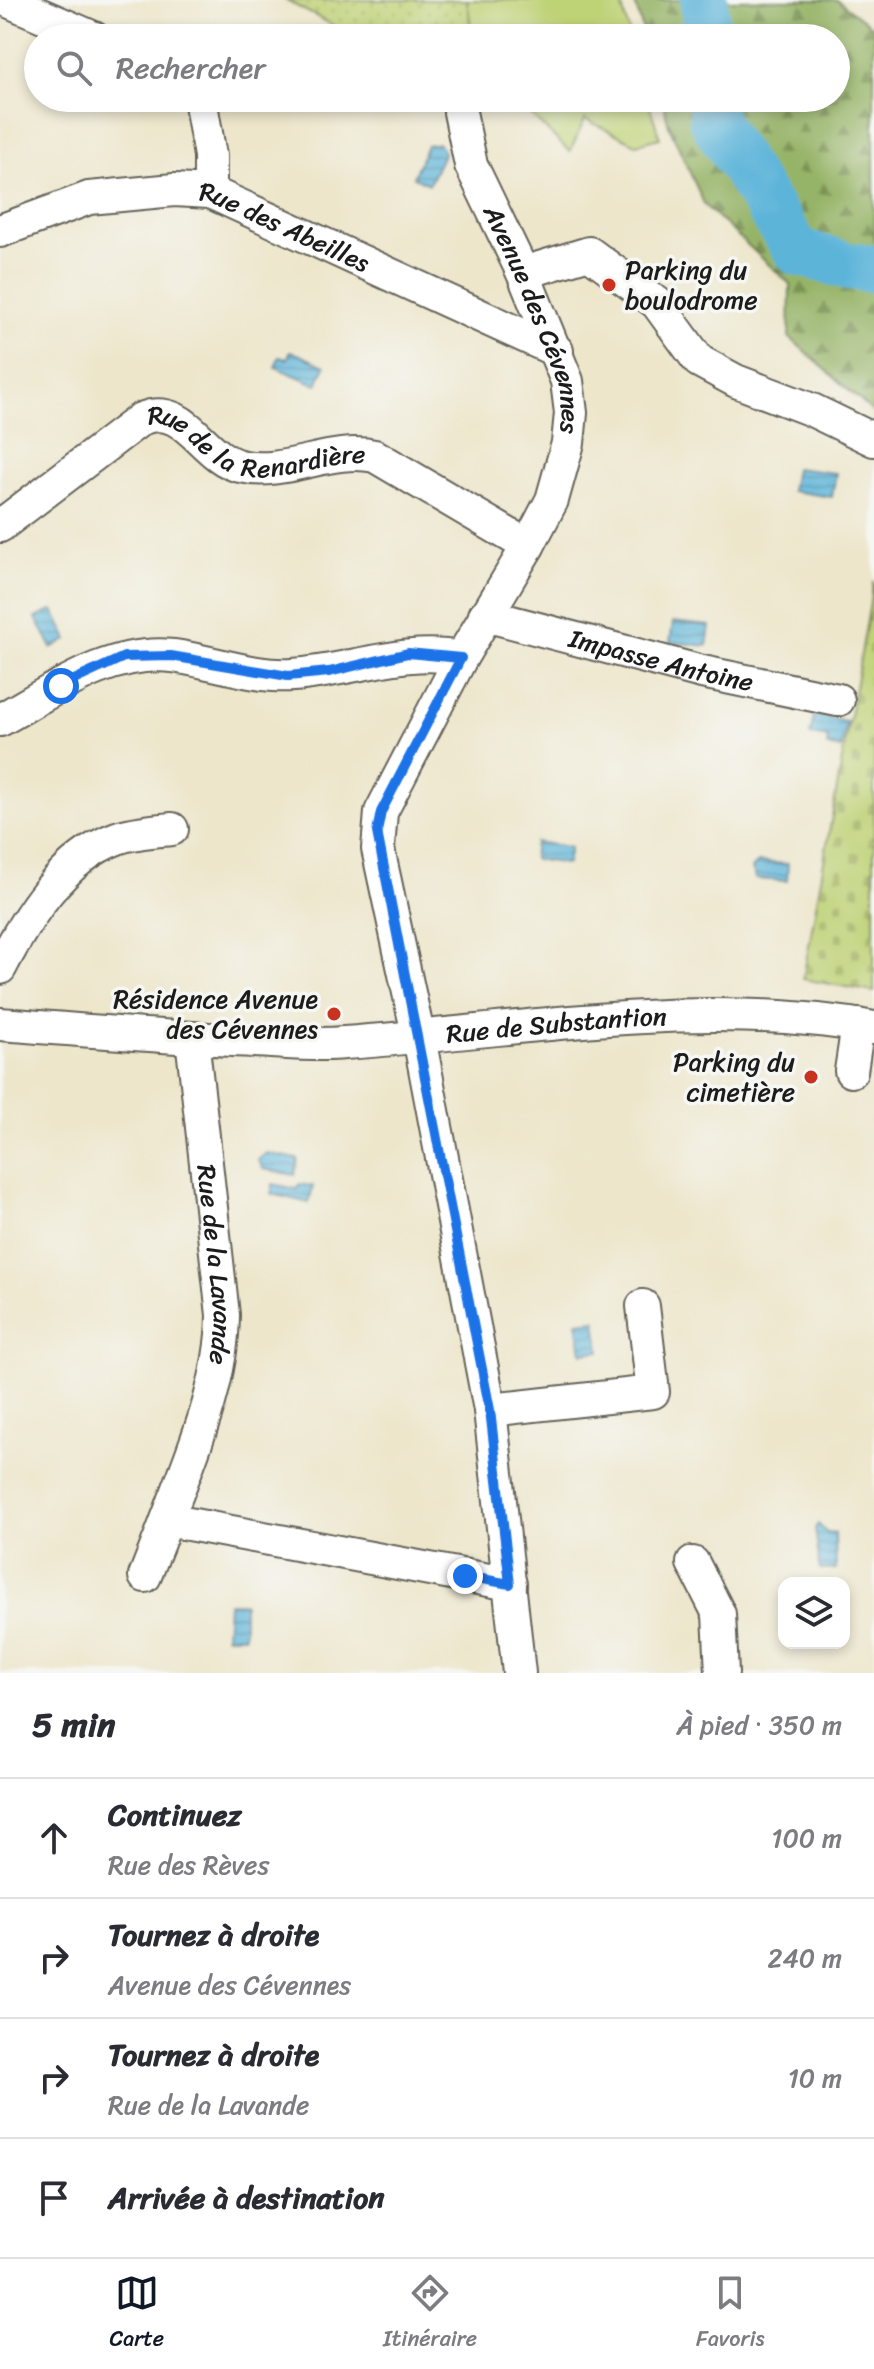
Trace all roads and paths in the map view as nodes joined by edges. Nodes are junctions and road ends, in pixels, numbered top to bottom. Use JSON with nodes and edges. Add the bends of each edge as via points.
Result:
{"nodes":[{"id":1,"x":6,"y":0,"type":"edge"},
{"id":2,"x":62,"y":24,"type":"edge"},
{"id":3,"x":202,"y":112,"type":"edge"},
{"id":4,"x":460,"y":112,"type":"dead end"},
{"id":5,"x":210,"y":192,"type":"junction"},
{"id":6,"x":0,"y":231,"type":"edge"},
{"id":7,"x":523,"y":273,"type":"junction"},
{"id":8,"x":557,"y":351,"type":"junction"},
{"id":9,"x":874,"y":440,"type":"edge"},
{"id":10,"x":0,"y":526,"type":"edge"},
{"id":11,"x":528,"y":546,"type":"junction"},
{"id":12,"x":485,"y":615,"type":"junction"},
{"id":13,"x":461,"y":658,"type":"junction"},
{"id":14,"x":838,"y":700,"type":"dead end"},
{"id":15,"x":0,"y":720,"type":"edge"},
{"id":16,"x":172,"y":829,"type":"dead end"},
{"id":17,"x":0,"y":968,"type":"edge"},
{"id":18,"x":0,"y":1024,"type":"edge"},
{"id":19,"x":866,"y":1026,"type":"edge"},
{"id":20,"x":417,"y":1036,"type":"junction"},
{"id":21,"x":192,"y":1038,"type":"junction"},
{"id":22,"x":851,"y":1071,"type":"dead end"},
{"id":23,"x":643,"y":1306,"type":"dead end"},
{"id":24,"x":490,"y":1410,"type":"junction"},
{"id":25,"x":167,"y":1520,"type":"junction"},
{"id":26,"x":693,"y":1563,"type":"dead end"},
{"id":27,"x":145,"y":1576,"type":"dead end"},
{"id":28,"x":510,"y":1584,"type":"junction"},
{"id":29,"x":519,"y":1673,"type":"edge"},
{"id":30,"x":722,"y":1673,"type":"edge"}],
"edges":[{"from":1,"to":2,"type":"street"},
{"from":3,"to":5,"type":"street"},
{"from":4,"to":7,"type":"street","name":"Avenue des Cévennes","via":[[471,165]]},
{"from":5,"to":6,"type":"street","name":"Rue des Abeilles","via":[[89,198]]},
{"from":5,"to":8,"type":"street","name":"Rue des Abeilles"},
{"from":7,"to":8,"type":"street","name":"Avenue des Cévennes"},
{"from":7,"to":9,"type":"street","via":[[589,253],[657,303],[699,361]]},
{"from":8,"to":11,"type":"street","name":"Avenue des Cévennes","via":[[571,413],[568,443],[552,500]]},
{"from":10,"to":11,"type":"street","name":"Rue de la Renardière","via":[[141,419],[160,414],[183,422],[214,454],[238,466],[269,468],[351,454],[375,456]]},
{"from":11,"to":12,"type":"street","name":"Avenue des Cévennes"},
{"from":12,"to":13,"type":"street","name":"Avenue des Cévennes"},
{"from":12,"to":14,"type":"street","name":"Impasse Antoine","via":[[702,672]]},
{"from":13,"to":15,"type":"street","via":[[408,653],[288,676],[171,656],[124,657]]},
{"from":13,"to":20,"type":"street","name":"Avenue des Cévennes","via":[[378,823],[378,849]]},
{"from":16,"to":17,"type":"street","via":[[116,838],[70,869],[31,916]]},
{"from":18,"to":21,"type":"street","name":"Rue de Substantion"},
{"from":19,"to":20,"type":"street","name":"Rue de Substantion","via":[[755,1016],[666,1017]]},
{"from":19,"to":22,"type":"street"},
{"from":20,"to":21,"type":"street","name":"Rue de Substantion","via":[[341,1044]]},
{"from":20,"to":24,"type":"street","name":"Avenue des Cévennes"},
{"from":21,"to":25,"type":"street","name":"Rue de la Lavande","via":[[223,1342],[200,1434]]},
{"from":23,"to":24,"type":"street","via":[[653,1392]]},
{"from":24,"to":28,"type":"street","name":"Avenue des Cévennes"},
{"from":25,"to":27,"type":"street","name":"Rue de la Lavande"},
{"from":25,"to":28,"type":"street"},
{"from":26,"to":30,"type":"street","via":[[719,1614]]},
{"from":28,"to":29,"type":"street","name":"Avenue des Cévennes"}]}
